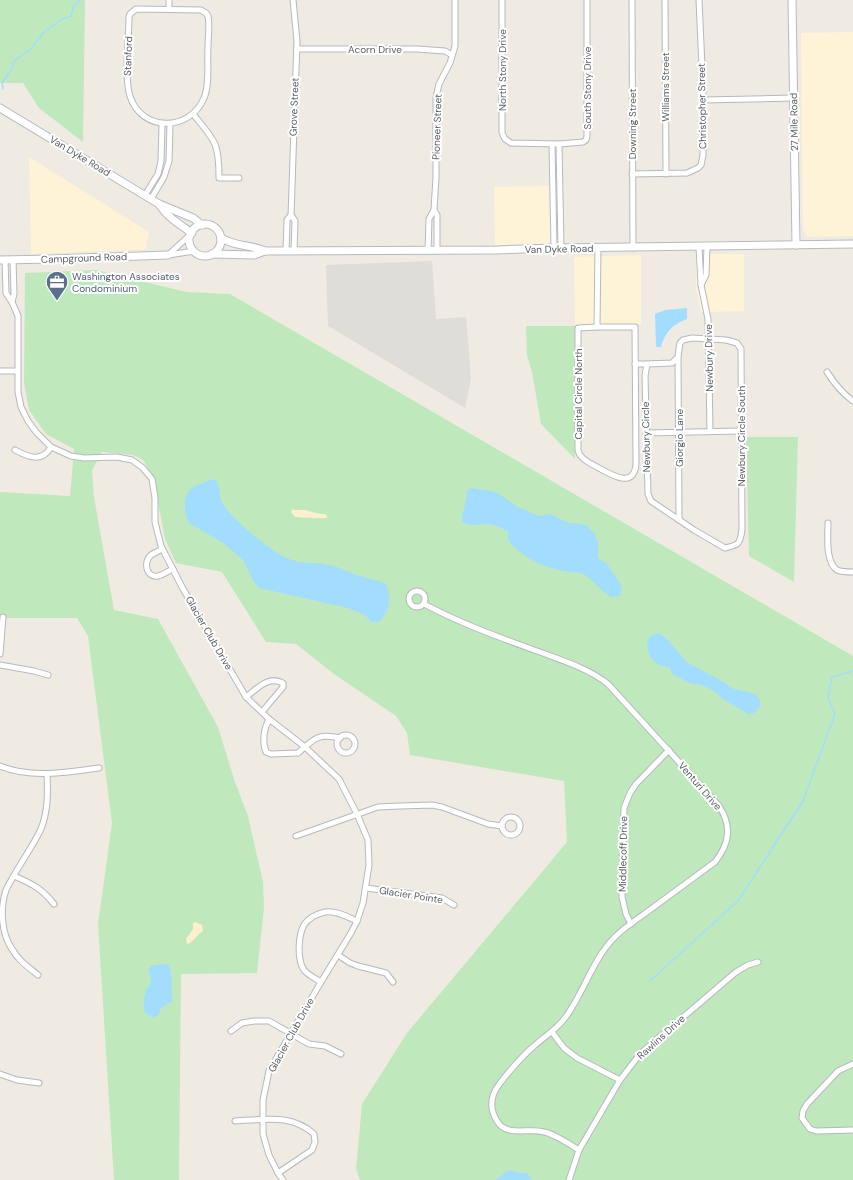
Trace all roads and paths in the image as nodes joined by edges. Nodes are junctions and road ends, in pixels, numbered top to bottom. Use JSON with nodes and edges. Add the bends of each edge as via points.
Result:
{"nodes":[{"id":1,"x":169,"y":0,"type":"edge"},
{"id":2,"x":293,"y":0,"type":"edge"},
{"id":3,"x":454,"y":0,"type":"edge"},
{"id":4,"x":502,"y":0,"type":"edge"},
{"id":5,"x":587,"y":0,"type":"edge"},
{"id":6,"x":632,"y":0,"type":"edge"},
{"id":7,"x":665,"y":0,"type":"edge"},
{"id":8,"x":699,"y":0,"type":"edge"},
{"id":9,"x":792,"y":0,"type":"edge"},
{"id":10,"x":169,"y":9,"type":"junction"},
{"id":11,"x":297,"y":49,"type":"junction"},
{"id":12,"x":452,"y":55,"type":"junction"},
{"id":13,"x":794,"y":98,"type":"junction"},
{"id":14,"x":703,"y":100,"type":"junction"},
{"id":15,"x":0,"y":108,"type":"edge"},
{"id":16,"x":193,"y":114,"type":"junction"},
{"id":17,"x":162,"y":124,"type":"junction"},
{"id":18,"x":170,"y":124,"type":"junction"},
{"id":19,"x":552,"y":144,"type":"junction"},
{"id":20,"x":559,"y":144,"type":"junction"},
{"id":21,"x":632,"y":174,"type":"junction"},
{"id":22,"x":666,"y":174,"type":"junction"},
{"id":23,"x":239,"y":178,"type":"dead end"},
{"id":24,"x":148,"y":197,"type":"junction"},
{"id":25,"x":159,"y":204,"type":"junction"},
{"id":26,"x":434,"y":210,"type":"junction"},
{"id":27,"x":291,"y":215,"type":"junction"},
{"id":28,"x":202,"y":225,"type":"junction"},
{"id":29,"x":191,"y":234,"type":"junction"},
{"id":30,"x":221,"y":238,"type":"junction"},
{"id":31,"x":853,"y":244,"type":"edge"},
{"id":32,"x":796,"y":245,"type":"junction"},
{"id":33,"x":707,"y":246,"type":"junction"},
{"id":34,"x":699,"y":247,"type":"junction"},
{"id":35,"x":557,"y":248,"type":"junction"},
{"id":36,"x":598,"y":248,"type":"junction"},
{"id":37,"x":633,"y":248,"type":"junction"},
{"id":38,"x":437,"y":250,"type":"junction"},
{"id":39,"x":194,"y":251,"type":"junction"},
{"id":40,"x":265,"y":251,"type":"junction"},
{"id":41,"x":286,"y":251,"type":"junction"},
{"id":42,"x":294,"y":251,"type":"junction"},
{"id":43,"x":428,"y":251,"type":"junction"},
{"id":44,"x":212,"y":254,"type":"junction"},
{"id":45,"x":168,"y":255,"type":"junction"},
{"id":46,"x":6,"y":260,"type":"edge"},
{"id":47,"x":6,"y":279,"type":"junction"},
{"id":48,"x":13,"y":279,"type":"junction"},
{"id":49,"x":701,"y":285,"type":"junction"},
{"id":50,"x":12,"y":302,"type":"junction"},
{"id":51,"x":598,"y":327,"type":"junction"},
{"id":52,"x":709,"y":339,"type":"junction"},
{"id":53,"x":678,"y":357,"type":"junction"},
{"id":54,"x":635,"y":364,"type":"junction"},
{"id":55,"x":647,"y":364,"type":"junction"},
{"id":56,"x":0,"y":371,"type":"edge"},
{"id":57,"x":18,"y":371,"type":"junction"},
{"id":58,"x":827,"y":372,"type":"dead end"},
{"id":59,"x":853,"y":401,"type":"edge"},
{"id":60,"x":710,"y":431,"type":"junction"},
{"id":61,"x":741,"y":431,"type":"junction"},
{"id":62,"x":679,"y":432,"type":"junction"},
{"id":63,"x":646,"y":433,"type":"junction"},
{"id":64,"x":51,"y":447,"type":"junction"},
{"id":65,"x":15,"y":450,"type":"dead end"},
{"id":66,"x":678,"y":520,"type":"junction"},
{"id":67,"x":828,"y":523,"type":"dead end"},
{"id":68,"x":725,"y":548,"type":"joint"},
{"id":69,"x":162,"y":549,"type":"junction"},
{"id":70,"x":173,"y":569,"type":"junction"},
{"id":71,"x":853,"y":572,"type":"edge"},
{"id":72,"x":424,"y":604,"type":"dead end"},
{"id":73,"x":3,"y":617,"type":"dead end"},
{"id":74,"x":0,"y":654,"type":"edge"},
{"id":75,"x":0,"y":665,"type":"edge"},
{"id":76,"x":48,"y":675,"type":"dead end"},
{"id":77,"x":246,"y":697,"type":"junction"},
{"id":78,"x":262,"y":712,"type":"junction"},
{"id":79,"x":269,"y":718,"type":"junction"},
{"id":80,"x":340,"y":738,"type":"dead end"},
{"id":81,"x":305,"y":747,"type":"junction"},
{"id":82,"x":669,"y":750,"type":"junction"},
{"id":83,"x":0,"y":766,"type":"edge"},
{"id":84,"x":100,"y":768,"type":"dead end"},
{"id":85,"x":47,"y":774,"type":"junction"},
{"id":86,"x":357,"y":814,"type":"junction"},
{"id":87,"x":502,"y":826,"type":"dead end"},
{"id":88,"x":296,"y":836,"type":"dead end"},
{"id":89,"x":14,"y":876,"type":"junction"},
{"id":90,"x":366,"y":888,"type":"junction"},
{"id":91,"x":54,"y":904,"type":"dead end"},
{"id":92,"x":454,"y":905,"type":"dead end"},
{"id":93,"x":357,"y":920,"type":"junction"},
{"id":94,"x":631,"y":924,"type":"junction"},
{"id":95,"x":338,"y":955,"type":"junction"},
{"id":96,"x":758,"y":962,"type":"dead end"},
{"id":97,"x":38,"y":975,"type":"dead end"},
{"id":98,"x":321,"y":982,"type":"junction"},
{"id":99,"x":393,"y":982,"type":"dead end"},
{"id":100,"x":231,"y":1031,"type":"dead end"},
{"id":101,"x":552,"y":1032,"type":"junction"},
{"id":102,"x":291,"y":1034,"type":"junction"},
{"id":103,"x":341,"y":1054,"type":"dead end"},
{"id":104,"x":853,"y":1064,"type":"edge"},
{"id":105,"x":0,"y":1074,"type":"edge"},
{"id":106,"x":620,"y":1080,"type":"junction"},
{"id":107,"x":39,"y":1083,"type":"dead end"},
{"id":108,"x":263,"y":1120,"type":"junction"},
{"id":109,"x":235,"y":1121,"type":"dead end"},
{"id":110,"x":853,"y":1130,"type":"edge"},
{"id":111,"x":579,"y":1150,"type":"junction"},
{"id":112,"x":278,"y":1173,"type":"junction"},
{"id":113,"x":284,"y":1180,"type":"edge"},
{"id":114,"x":569,"y":1180,"type":"edge"}],
"edges":[{"from":1,"to":10,"type":"street"},
{"from":2,"to":11,"type":"street","name":"Grove Street"},
{"from":3,"to":12,"type":"street","name":"Pioneer Street","via":[[455,46]]},
{"from":4,"to":19,"type":"street","name":"North Stony Drive","via":[[502,133],[505,139],[511,142]]},
{"from":5,"to":20,"type":"street","name":"South Stony Drive","via":[[587,136],[583,142]]},
{"from":6,"to":21,"type":"street","name":"Downing Street"},
{"from":7,"to":22,"type":"street","name":"Williams Street"},
{"from":8,"to":14,"type":"street","name":"Christopher Street"},
{"from":9,"to":13,"type":"street","name":"27 Mile Road"},
{"from":10,"to":16,"type":"street","via":[[201,10],[208,18],[206,90],[204,99]]},
{"from":10,"to":17,"type":"street","name":"Stanford","via":[[136,9],[129,17],[127,82],[130,98],[142,114]]},
{"from":11,"to":12,"type":"street","name":"Acorn Drive","via":[[417,49],[445,51]]},
{"from":11,"to":27,"type":"street","name":"Grove Street"},
{"from":12,"to":26,"type":"street","name":"Pioneer Street","via":[[436,97]]},
{"from":13,"to":14,"type":"street"},
{"from":13,"to":32,"type":"street","name":"27 Mile Road"},
{"from":14,"to":22,"type":"street","name":"Christopher Street","via":[[701,165],[691,172]]},
{"from":15,"to":24,"type":"street","name":"Van Dyke Road"},
{"from":16,"to":18,"type":"street","via":[[182,121]]},
{"from":16,"to":23,"type":"street","via":[[214,141],[219,158],[219,178]]},
{"from":17,"to":18,"type":"street","name":"Stanford"},
{"from":17,"to":24,"type":"street","via":[[161,161]]},
{"from":18,"to":24,"type":"street","via":[[169,161],[164,177]]},
{"from":19,"to":20,"type":"street"},
{"from":19,"to":35,"type":"street"},
{"from":20,"to":35,"type":"street"},
{"from":21,"to":22,"type":"street","name":"Christopher Street"},
{"from":21,"to":37,"type":"street","name":"Downing Street"},
{"from":24,"to":25,"type":"street","name":"Van Dyke Road"},
{"from":25,"to":28,"type":"street","name":"Van Dyke Road","via":[[193,218]]},
{"from":25,"to":29,"type":"street","name":"Van Dyke Road","via":[[164,212]]},
{"from":26,"to":38,"type":"street","name":"Pioneer Street","via":[[437,215]]},
{"from":26,"to":43,"type":"street","name":"Pioneer Street","via":[[429,219]]},
{"from":27,"to":41,"type":"street","name":"Grove Street","via":[[287,220]]},
{"from":27,"to":42,"type":"street","name":"Grove Street","via":[[295,220]]},
{"from":28,"to":29,"type":"street"},
{"from":28,"to":30,"type":"street","via":[[212,226]]},
{"from":29,"to":39,"type":"street","via":[[190,245]]},
{"from":29,"to":45,"type":"street"},
{"from":30,"to":40,"type":"street","name":"Van Dyke Road"},
{"from":30,"to":44,"type":"street","via":[[219,248]]},
{"from":31,"to":32,"type":"street","name":"Van Dyke Road"},
{"from":32,"to":33,"type":"street","name":"Van Dyke Road"},
{"from":33,"to":34,"type":"street","name":"Van Dyke Road"},
{"from":33,"to":49,"type":"street","name":"Newbury Drive","via":[[706,275]]},
{"from":34,"to":37,"type":"street","name":"Van Dyke Road"},
{"from":34,"to":49,"type":"street","name":"Newbury Drive"},
{"from":35,"to":36,"type":"street","name":"Van Dyke Road"},
{"from":35,"to":38,"type":"street","name":"Van Dyke Road"},
{"from":36,"to":37,"type":"street","name":"Van Dyke Road"},
{"from":36,"to":51,"type":"street"},
{"from":38,"to":43,"type":"street","name":"Van Dyke Road"},
{"from":39,"to":44,"type":"street","via":[[202,256]]},
{"from":39,"to":45,"type":"street","name":"Campground Road"},
{"from":40,"to":41,"type":"street","name":"Van Dyke Road"},
{"from":40,"to":44,"type":"street","name":"Van Dyke Road","via":[[254,255]]},
{"from":41,"to":42,"type":"street","name":"Van Dyke Road"},
{"from":42,"to":43,"type":"street","name":"Van Dyke Road"},
{"from":45,"to":46,"type":"street","name":"Campground Road"},
{"from":46,"to":47,"type":"street","name":"Glacier Club Drive"},
{"from":46,"to":48,"type":"street","name":"Glacier Club Drive"},
{"from":47,"to":48,"type":"street"},
{"from":47,"to":50,"type":"street","name":"Glacier Club Drive","via":[[6,293]]},
{"from":48,"to":50,"type":"street","name":"Glacier Club Drive"},
{"from":49,"to":52,"type":"street","name":"Newbury Drive"},
{"from":50,"to":57,"type":"street","name":"Glacier Club Drive","via":[[18,316]]},
{"from":51,"to":54,"type":"street","via":[[635,328]]},
{"from":51,"to":54,"type":"street","name":"Capital Circle North","via":[[578,328],[578,450],[581,456],[599,468],[621,478],[629,478],[636,470]]},
{"from":52,"to":53,"type":"street","via":[[682,340]]},
{"from":52,"to":60,"type":"street","name":"Newbury Drive"},
{"from":52,"to":61,"type":"street","name":"Newbury Circle South","via":[[736,342],[741,349]]},
{"from":53,"to":55,"type":"street","via":[[672,363]]},
{"from":53,"to":62,"type":"street","name":"Giorgio Lane"},
{"from":54,"to":55,"type":"street"},
{"from":55,"to":63,"type":"street","name":"Newbury Circle"},
{"from":56,"to":57,"type":"street"},
{"from":57,"to":64,"type":"street","name":"Glacier Club Drive","via":[[21,407],[36,432]]},
{"from":58,"to":59,"type":"street","via":[[845,396]]},
{"from":60,"to":61,"type":"street"},
{"from":60,"to":62,"type":"street"},
{"from":61,"to":68,"type":"street","name":"Newbury Circle South","via":[[742,530],[737,545]]},
{"from":62,"to":63,"type":"street"},
{"from":62,"to":66,"type":"street","name":"Giorgio Lane"},
{"from":63,"to":66,"type":"street","name":"Newbury Circle","via":[[648,494],[651,501]]},
{"from":64,"to":65,"type":"street","via":[[48,453],[41,456],[26,456]]},
{"from":64,"to":69,"type":"street","name":"Glacier Club Drive","via":[[71,456],[117,457],[132,460],[144,468],[152,479],[155,522]]},
{"from":66,"to":68,"type":"street","name":"Newbury Circle"},
{"from":67,"to":71,"type":"street","via":[[828,552],[831,561],[837,570]]},
{"from":69,"to":70,"type":"street","name":"Glacier Club Drive"},
{"from":69,"to":70,"type":"street","via":[[151,555],[146,562],[150,574],[159,576]]},
{"from":70,"to":77,"type":"street","name":"Glacier Club Drive"},
{"from":72,"to":82,"type":"street","name":"Venturi Drive","via":[[461,623],[580,667],[601,678]]},
{"from":73,"to":74,"type":"street"},
{"from":75,"to":76,"type":"street"},
{"from":77,"to":78,"type":"street","name":"Glacier Club Drive"},
{"from":77,"to":78,"type":"street","via":[[265,682],[278,680],[283,683],[283,687]]},
{"from":78,"to":79,"type":"street","name":"Glacier Club Drive"},
{"from":79,"to":81,"type":"street","name":"Glacier Club Drive"},
{"from":79,"to":81,"type":"street","via":[[264,735],[266,752],[298,753]]},
{"from":80,"to":81,"type":"street","via":[[320,736]]},
{"from":81,"to":86,"type":"street","name":"Glacier Club Drive","via":[[339,779]]},
{"from":82,"to":94,"type":"street","name":"Middlecoff Drive","via":[[636,784],[624,808],[622,897]]},
{"from":82,"to":94,"type":"street","name":"Venturi Drive","via":[[723,812],[728,826],[726,842],[715,862]]},
{"from":83,"to":85,"type":"street","via":[[24,773]]},
{"from":84,"to":85,"type":"street"},
{"from":85,"to":89,"type":"street","via":[[48,791],[43,822]]},
{"from":86,"to":87,"type":"street","via":[[378,807],[432,805],[488,824]]},
{"from":86,"to":88,"type":"street"},
{"from":86,"to":90,"type":"street","name":"Glacier Club Drive","via":[[368,840],[370,865]]},
{"from":89,"to":91,"type":"street","via":[[32,883],[45,892]]},
{"from":89,"to":97,"type":"street","via":[[5,891],[1,910],[3,931],[12,949],[25,965]]},
{"from":90,"to":92,"type":"street","name":"Glacier Pointe","via":[[442,898]]},
{"from":90,"to":93,"type":"street","name":"Glacier Club Drive"},
{"from":93,"to":95,"type":"street","name":"Glacier Club Drive"},
{"from":93,"to":98,"type":"street","via":[[326,912],[314,916],[304,924],[299,962],[305,971]]},
{"from":94,"to":101,"type":"street","name":"Venturi Drive","via":[[607,945],[574,1005]]},
{"from":95,"to":98,"type":"street","name":"Glacier Club Drive"},
{"from":95,"to":99,"type":"street","via":[[350,963],[386,973]]},
{"from":96,"to":106,"type":"street","name":"Rawlins Drive","via":[[736,972],[698,1004],[640,1054]]},
{"from":98,"to":102,"type":"street","name":"Glacier Club Drive"},
{"from":100,"to":102,"type":"street","via":[[242,1023],[254,1020],[269,1021]]},
{"from":101,"to":106,"type":"street","via":[[564,1048],[577,1058]]},
{"from":101,"to":111,"type":"street","name":"Venturi Drive","via":[[523,1056],[497,1088],[491,1105],[497,1122],[503,1128],[545,1132]]},
{"from":102,"to":103,"type":"street","via":[[309,1044],[325,1046]]},
{"from":102,"to":108,"type":"street","name":"Glacier Club Drive","via":[[269,1071],[263,1100]]},
{"from":104,"to":110,"type":"street","via":[[838,1071],[807,1104],[802,1118],[810,1129],[816,1131]]},
{"from":105,"to":107,"type":"street","via":[[17,1080]]},
{"from":106,"to":111,"type":"street","name":"Rawlins Drive"},
{"from":108,"to":109,"type":"street"},
{"from":108,"to":112,"type":"street","name":"Glacier Club Drive","via":[[269,1155]]},
{"from":108,"to":112,"type":"street","via":[[286,1119],[308,1128],[314,1134],[312,1150]]},
{"from":111,"to":114,"type":"street","name":"Rawlins Drive"},
{"from":112,"to":113,"type":"street","name":"Glacier Club Drive"}]}
